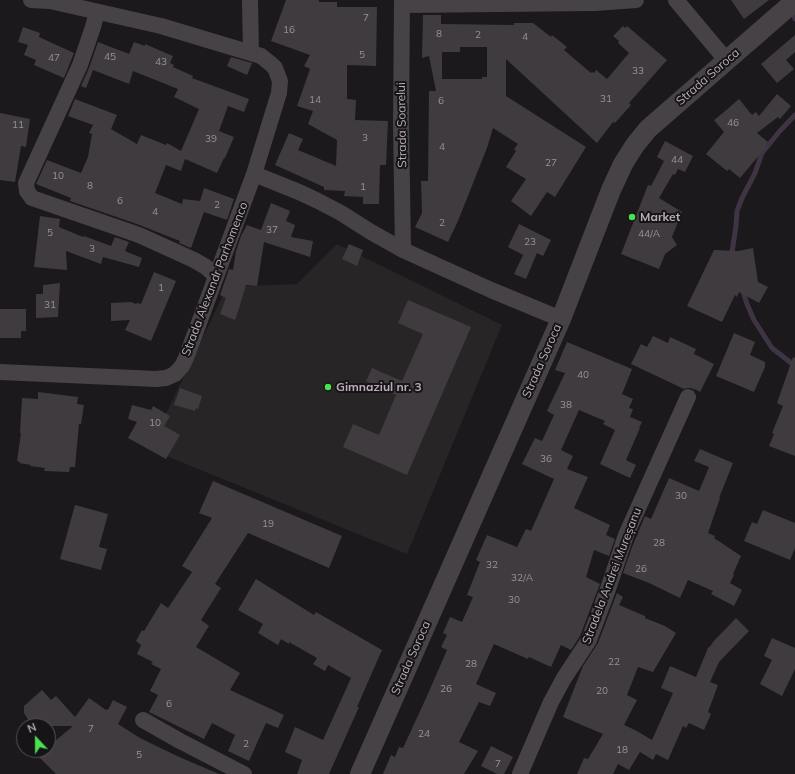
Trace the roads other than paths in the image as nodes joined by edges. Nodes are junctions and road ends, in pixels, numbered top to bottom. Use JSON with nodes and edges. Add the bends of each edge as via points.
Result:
{"nodes":[{"id":1,"x":31,"y":0,"type":"edge"},
{"id":2,"x":250,"y":0,"type":"edge"},
{"id":3,"x":636,"y":0,"type":"edge"},
{"id":4,"x":676,"y":0,"type":"edge"},
{"id":5,"x":795,"y":1,"type":"edge"},
{"id":6,"x":402,"y":2,"type":"edge"},
{"id":7,"x":561,"y":2,"type":"edge"},
{"id":8,"x":73,"y":3,"type":"edge"},
{"id":9,"x":97,"y":12,"type":"junction"},
{"id":10,"x":251,"y":53,"type":"junction"},
{"id":11,"x":727,"y":61,"type":"junction"},
{"id":12,"x":254,"y":174,"type":"junction"},
{"id":13,"x":403,"y":250,"type":"junction"},
{"id":14,"x":216,"y":276,"type":"junction"},
{"id":15,"x":560,"y":319,"type":"junction"},
{"id":16,"x":0,"y":372,"type":"edge"},
{"id":17,"x":688,"y":397,"type":"dead end"},
{"id":18,"x":143,"y":720,"type":"dead end"},
{"id":19,"x":244,"y":774,"type":"edge"},
{"id":20,"x":360,"y":774,"type":"edge"},
{"id":21,"x":520,"y":774,"type":"edge"}],
"edges":[{"from":1,"to":8,"type":"street","name":"Strada Alexandr Parhomenco"},
{"from":2,"to":10,"type":"street"},
{"from":3,"to":7,"type":"street"},
{"from":4,"to":11,"type":"street"},
{"from":5,"to":11,"type":"street","name":"Strada Soroca"},
{"from":6,"to":7,"type":"street"},
{"from":6,"to":13,"type":"street","name":"Strada Soarelui"},
{"from":8,"to":9,"type":"street","name":"Strada Alexandr Parhomenco"},
{"from":9,"to":10,"type":"street","name":"Strada Alexandr Parhomenco","via":[[161,26]]},
{"from":9,"to":14,"type":"street","via":[[80,66],[26,183],[27,191],[32,198],[139,235],[206,267]]},
{"from":10,"to":12,"type":"street","name":"Strada Alexandr Parhomenco","via":[[261,56],[271,64],[280,81],[279,93]]},
{"from":11,"to":15,"type":"street","name":"Strada Soroca","via":[[648,130],[635,145],[623,164]]},
{"from":12,"to":13,"type":"street","via":[[318,201]]},
{"from":12,"to":14,"type":"street","name":"Strada Alexandr Parhomenco"},
{"from":13,"to":15,"type":"street"},
{"from":14,"to":16,"type":"street","name":"Strada Alexandr Parhomenco","via":[[186,358],[175,374],[156,379]]},
{"from":15,"to":20,"type":"street","name":"Strada Soroca"},
{"from":17,"to":21,"type":"street","name":"Stradela Andrei Mureșanu","via":[[626,535],[589,640],[551,702]]},
{"from":18,"to":19,"type":"street"}]}
